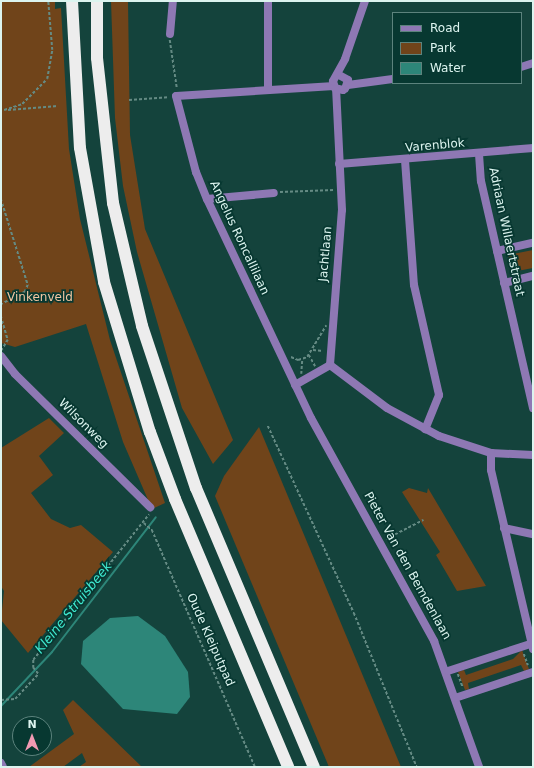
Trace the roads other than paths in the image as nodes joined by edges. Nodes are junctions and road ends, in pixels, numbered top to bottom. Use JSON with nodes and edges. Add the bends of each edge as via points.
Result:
{"nodes":[{"id":1,"x":72,"y":1,"type":"edge"},
{"id":2,"x":97,"y":1,"type":"edge"},
{"id":3,"x":173,"y":1,"type":"edge"},
{"id":4,"x":268,"y":1,"type":"edge"},
{"id":5,"x":365,"y":1,"type":"edge"},
{"id":6,"x":170,"y":34,"type":"road end"},
{"id":7,"x":533,"y":63,"type":"edge"},
{"id":8,"x":522,"y":68,"type":"edge"},
{"id":9,"x":392,"y":79,"type":"edge"},
{"id":10,"x":341,"y":83,"type":"junction"},
{"id":11,"x":268,"y":90,"type":"junction"},
{"id":12,"x":533,"y":148,"type":"edge"},
{"id":13,"x":479,"y":154,"type":"junction"},
{"id":14,"x":405,"y":160,"type":"junction"},
{"id":15,"x":339,"y":164,"type":"junction"},
{"id":16,"x":274,"y":193,"type":"road end"},
{"id":17,"x":207,"y":199,"type":"junction"},
{"id":18,"x":533,"y":243,"type":"edge"},
{"id":19,"x":497,"y":251,"type":"junction"},
{"id":20,"x":533,"y":276,"type":"edge"},
{"id":21,"x":504,"y":283,"type":"junction"},
{"id":22,"x":1,"y":356,"type":"edge"},
{"id":23,"x":330,"y":365,"type":"junction"},
{"id":24,"x":298,"y":384,"type":"junction"},
{"id":25,"x":533,"y":408,"type":"edge"},
{"id":26,"x":425,"y":429,"type":"junction"},
{"id":27,"x":491,"y":453,"type":"junction"},
{"id":28,"x":533,"y":455,"type":"edge"},
{"id":29,"x":150,"y":507,"type":"road end"},
{"id":30,"x":504,"y":528,"type":"junction"},
{"id":31,"x":533,"y":534,"type":"edge"},
{"id":32,"x":532,"y":645,"type":"edge"},
{"id":33,"x":448,"y":672,"type":"junction"},
{"id":34,"x":532,"y":672,"type":"edge"},
{"id":35,"x":455,"y":698,"type":"junction"},
{"id":36,"x":1,"y":762,"type":"edge"},
{"id":37,"x":3,"y":767,"type":"edge"},
{"id":38,"x":288,"y":767,"type":"edge"},
{"id":39,"x":314,"y":767,"type":"edge"},
{"id":40,"x":478,"y":767,"type":"edge"}],
"edges":[{"from":1,"to":38,"type":"highway","via":[[80,148],[104,282],[150,432],[175,499]]},
{"from":2,"to":39,"type":"highway","via":[[101,112],[114,203],[142,326],[196,488]]},
{"from":3,"to":6,"type":"street"},
{"from":4,"to":11,"type":"street"},
{"from":5,"to":10,"type":"street","name":"Jachtlaan","via":[[345,59]]},
{"from":7,"to":8,"type":"street"},
{"from":9,"to":10,"type":"street"},
{"from":10,"to":11,"type":"street"},
{"from":10,"to":15,"type":"street","name":"Jachtlaan","via":[[335,106]]},
{"from":11,"to":17,"type":"street","name":"Angelus Roncallilaan","via":[[176,96],[196,172]]},
{"from":12,"to":13,"type":"street","name":"Varenblok"},
{"from":13,"to":14,"type":"street","name":"Varenblok"},
{"from":13,"to":19,"type":"street","name":"Adriaan Willaertstraat"},
{"from":14,"to":15,"type":"street","name":"Varenblok"},
{"from":14,"to":26,"type":"street","via":[[414,285],[440,395]]},
{"from":15,"to":23,"type":"street","name":"Jachtlaan","via":[[341,190]]},
{"from":16,"to":17,"type":"street"},
{"from":17,"to":24,"type":"street","name":"Angelus Roncallilaan"},
{"from":18,"to":19,"type":"street"},
{"from":19,"to":21,"type":"street","name":"Adriaan Willaertstraat"},
{"from":20,"to":21,"type":"street"},
{"from":21,"to":25,"type":"street","name":"Adriaan Willaertstraat"},
{"from":22,"to":29,"type":"street","name":"Wilsonweg","via":[[15,374]]},
{"from":23,"to":24,"type":"street"},
{"from":23,"to":26,"type":"street","via":[[387,408]]},
{"from":24,"to":33,"type":"street","name":"Pieter Van den Bemdenlaan"},
{"from":26,"to":27,"type":"street"},
{"from":27,"to":28,"type":"street"},
{"from":27,"to":30,"type":"street","via":[[491,470]]},
{"from":30,"to":31,"type":"street"},
{"from":30,"to":32,"type":"street"},
{"from":32,"to":33,"type":"street","via":[[522,646]]},
{"from":33,"to":35,"type":"street","name":"Pieter Van den Bemdenlaan"},
{"from":34,"to":35,"type":"street"},
{"from":35,"to":40,"type":"street","name":"Pieter Van den Bemdenlaan"},
{"from":36,"to":37,"type":"street"}]}
